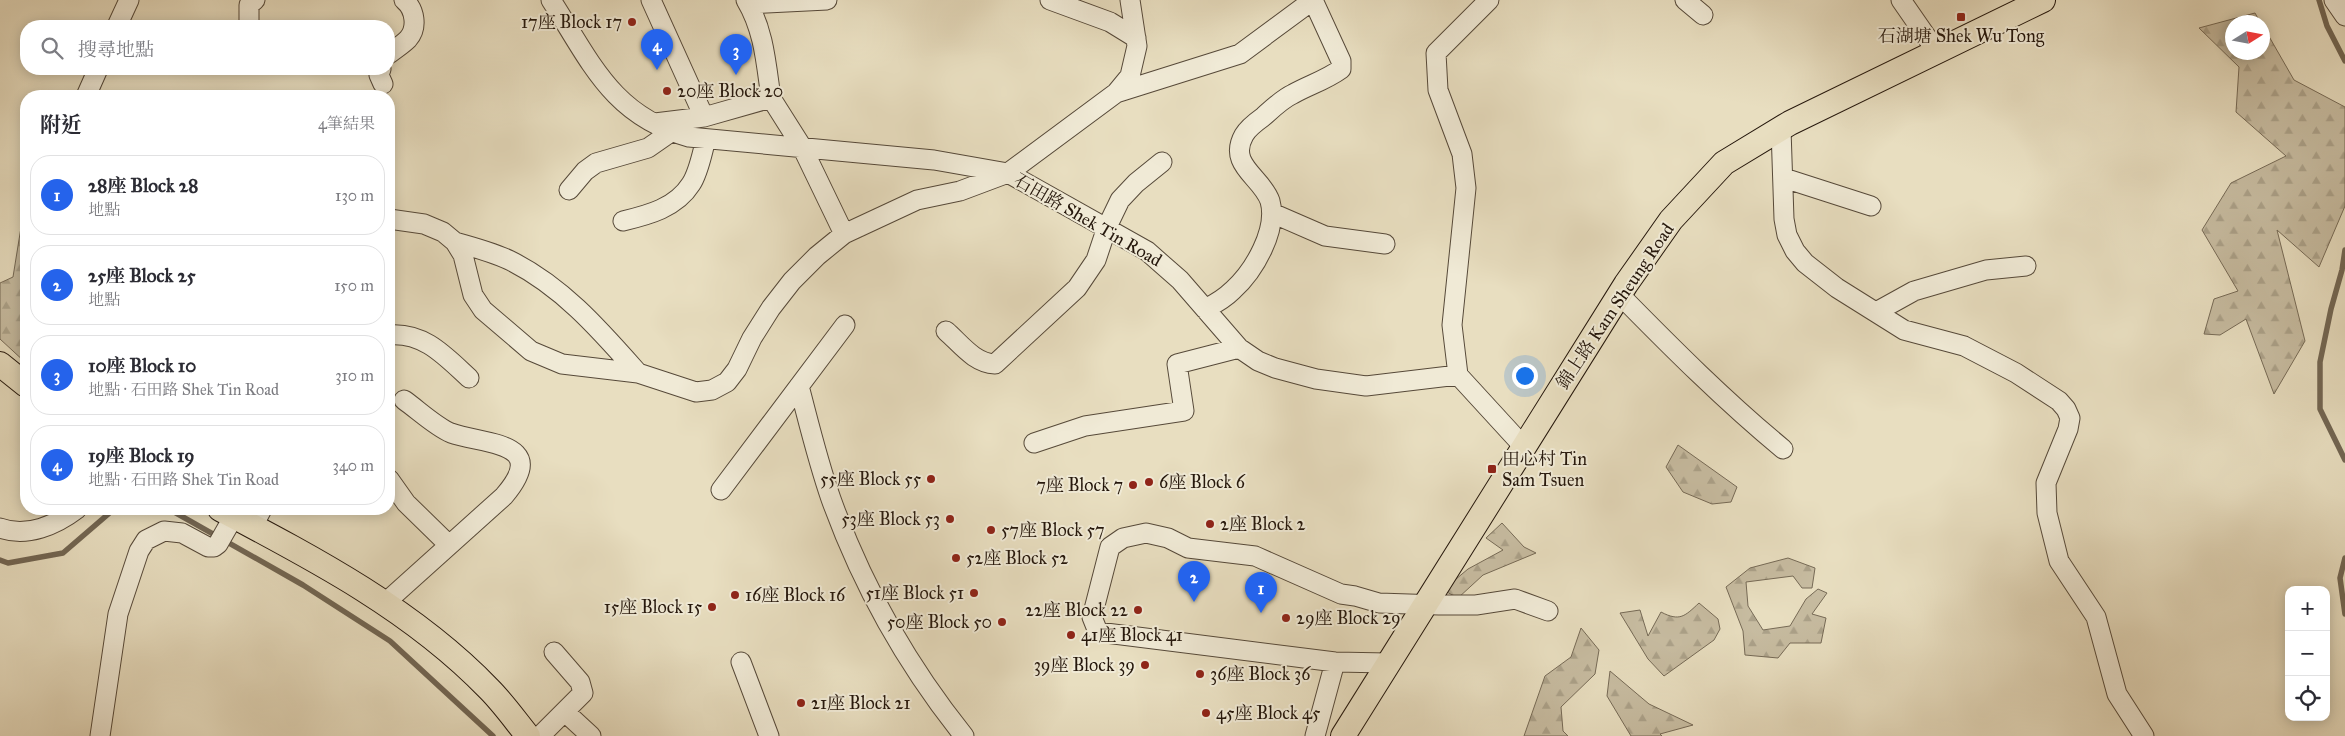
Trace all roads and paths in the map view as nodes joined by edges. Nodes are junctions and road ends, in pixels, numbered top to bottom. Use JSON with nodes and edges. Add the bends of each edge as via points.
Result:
{"nodes":[{"id":1,"x":129,"y":0,"type":"edge"},
{"id":2,"x":256,"y":0,"type":"edge"},
{"id":3,"x":404,"y":0,"type":"edge"},
{"id":4,"x":551,"y":0,"type":"edge"},
{"id":5,"x":651,"y":0,"type":"edge"},
{"id":6,"x":827,"y":0,"type":"edge"},
{"id":7,"x":1050,"y":0,"type":"edge"},
{"id":8,"x":1130,"y":0,"type":"edge"},
{"id":9,"x":1313,"y":0,"type":"edge"},
{"id":10,"x":1488,"y":0,"type":"edge"},
{"id":11,"x":1685,"y":0,"type":"edge"},
{"id":12,"x":1901,"y":0,"type":"edge"},
{"id":13,"x":2043,"y":0,"type":"edge"},
{"id":14,"x":2334,"y":0,"type":"edge"},
{"id":15,"x":748,"y":2,"type":"edge"},
{"id":16,"x":1703,"y":15,"type":"dead end"},
{"id":17,"x":2345,"y":16,"type":"edge"},
{"id":18,"x":120,"y":20,"type":"edge"},
{"id":19,"x":249,"y":20,"type":"edge"},
{"id":20,"x":1136,"y":38,"type":"junction"},
{"id":21,"x":395,"y":49,"type":"edge"},
{"id":22,"x":1937,"y":52,"type":"junction"},
{"id":23,"x":95,"y":75,"type":"edge"},
{"id":24,"x":89,"y":90,"type":"edge"},
{"id":25,"x":1116,"y":93,"type":"junction"},
{"id":26,"x":771,"y":98,"type":"junction"},
{"id":27,"x":704,"y":117,"type":"junction"},
{"id":28,"x":651,"y":124,"type":"junction"},
{"id":29,"x":1781,"y":128,"type":"junction"},
{"id":30,"x":671,"y":132,"type":"junction"},
{"id":31,"x":706,"y":139,"type":"junction"},
{"id":32,"x":802,"y":147,"type":"junction"},
{"id":33,"x":1162,"y":162,"type":"dead end"},
{"id":34,"x":1008,"y":173,"type":"junction"},
{"id":35,"x":1784,"y":178,"type":"junction"},
{"id":36,"x":569,"y":190,"type":"dead end"},
{"id":37,"x":1871,"y":206,"type":"dead end"},
{"id":38,"x":1272,"y":213,"type":"junction"},
{"id":39,"x":395,"y":220,"type":"edge"},
{"id":40,"x":623,"y":221,"type":"dead end"},
{"id":41,"x":1107,"y":227,"type":"junction"},
{"id":42,"x":844,"y":234,"type":"junction"},
{"id":43,"x":455,"y":242,"type":"junction"},
{"id":44,"x":1385,"y":244,"type":"dead end"},
{"id":45,"x":2026,"y":266,"type":"dead end"},
{"id":46,"x":1619,"y":294,"type":"junction"},
{"id":47,"x":1205,"y":310,"type":"junction"},
{"id":48,"x":1876,"y":312,"type":"junction"},
{"id":49,"x":845,"y":325,"type":"dead end"},
{"id":50,"x":946,"y":331,"type":"dead end"},
{"id":51,"x":395,"y":335,"type":"edge"},
{"id":52,"x":1239,"y":348,"type":"junction"},
{"id":53,"x":2,"y":363,"type":"edge"},
{"id":54,"x":638,"y":373,"type":"junction"},
{"id":55,"x":1458,"y":375,"type":"junction"},
{"id":56,"x":469,"y":378,"type":"dead end"},
{"id":57,"x":20,"y":379,"type":"edge"},
{"id":58,"x":799,"y":386,"type":"junction"},
{"id":59,"x":404,"y":400,"type":"dead end"},
{"id":60,"x":1034,"y":443,"type":"dead end"},
{"id":61,"x":1524,"y":446,"type":"junction"},
{"id":62,"x":1783,"y":449,"type":"dead end"},
{"id":63,"x":395,"y":487,"type":"edge"},
{"id":64,"x":721,"y":490,"type":"dead end"},
{"id":65,"x":63,"y":515,"type":"edge"},
{"id":66,"x":236,"y":523,"type":"edge"},
{"id":67,"x":0,"y":528,"type":"edge"},
{"id":68,"x":449,"y":546,"type":"junction"},
{"id":69,"x":1425,"y":603,"type":"junction"},
{"id":70,"x":385,"y":604,"type":"junction"},
{"id":71,"x":1548,"y":611,"type":"dead end"},
{"id":72,"x":554,"y":652,"type":"dead end"},
{"id":73,"x":741,"y":662,"type":"dead end"},
{"id":74,"x":1334,"y":662,"type":"junction"},
{"id":75,"x":1388,"y":663,"type":"junction"},
{"id":76,"x":565,"y":712,"type":"junction"},
{"id":77,"x":100,"y":736,"type":"edge"},
{"id":78,"x":528,"y":736,"type":"edge"},
{"id":79,"x":540,"y":736,"type":"edge"},
{"id":80,"x":591,"y":736,"type":"edge"},
{"id":81,"x":769,"y":736,"type":"edge"},
{"id":82,"x":964,"y":736,"type":"edge"},
{"id":83,"x":1315,"y":736,"type":"edge"},
{"id":84,"x":1343,"y":736,"type":"edge"},
{"id":85,"x":2144,"y":736,"type":"edge"}],
"edges":[{"from":1,"to":18,"type":"street"},
{"from":2,"to":19,"type":"street","via":[[249,5]]},
{"from":3,"to":21,"type":"street","via":[[414,16],[414,27],[409,38]]},
{"from":4,"to":28,"type":"street","name":"石田路 Shek Tin Road","via":[[612,92]]},
{"from":5,"to":27,"type":"street"},
{"from":6,"to":15,"type":"street"},
{"from":7,"to":20,"type":"street","via":[[1110,22]]},
{"from":8,"to":20,"type":"street"},
{"from":9,"to":25,"type":"street","via":[[1240,54]]},
{"from":9,"to":38,"type":"street","via":[[1341,61],[1341,69],[1291,94],[1269,111],[1244,134],[1239,149],[1240,160],[1266,194]]},
{"from":10,"to":55,"type":"street","via":[[1436,53],[1438,90],[1462,154],[1466,188],[1452,325]]},
{"from":11,"to":16,"type":"street"},
{"from":12,"to":22,"type":"street"},
{"from":13,"to":22,"type":"main road","name":"錦上路 Kam Sheung Road"},
{"from":14,"to":17,"type":"street"},
{"from":15,"to":26,"type":"street","via":[[763,40]]},
{"from":20,"to":25,"type":"street","via":[[1130,76]]},
{"from":22,"to":29,"type":"main road","name":"錦上路 Kam Sheung Road"},
{"from":23,"to":24,"type":"street"},
{"from":25,"to":34,"type":"street"},
{"from":26,"to":27,"type":"street"},
{"from":26,"to":32,"type":"street"},
{"from":27,"to":28,"type":"street"},
{"from":28,"to":30,"type":"street","name":"石田路 Shek Tin Road"},
{"from":29,"to":35,"type":"street"},
{"from":29,"to":46,"type":"main road","name":"錦上路 Kam Sheung Road","via":[[1724,163],[1671,220]]},
{"from":30,"to":31,"type":"street","name":"石田路 Shek Tin Road"},
{"from":30,"to":36,"type":"street","via":[[648,148],[596,163]]},
{"from":31,"to":32,"type":"street","name":"石田路 Shek Tin Road"},
{"from":31,"to":40,"type":"street","via":[[692,184],[676,201],[653,213]]},
{"from":32,"to":34,"type":"street","name":"石田路 Shek Tin Road","via":[[934,160]]},
{"from":32,"to":42,"type":"street"},
{"from":33,"to":41,"type":"street","via":[[1120,200]]},
{"from":34,"to":41,"type":"street","name":"石田路 Shek Tin Road"},
{"from":34,"to":42,"type":"street","via":[[960,191],[917,200]]},
{"from":35,"to":37,"type":"street"},
{"from":35,"to":48,"type":"street","via":[[1784,219],[1795,251],[1837,288]]},
{"from":38,"to":44,"type":"street","via":[[1325,236]]},
{"from":38,"to":47,"type":"street","via":[[1266,238],[1246,276],[1222,300]]},
{"from":39,"to":43,"type":"street","via":[[424,224],[444,232]]},
{"from":41,"to":47,"type":"street","name":"石田路 Shek Tin Road","via":[[1167,266]]},
{"from":41,"to":50,"type":"street","via":[[1096,260],[1077,288],[995,364],[984,363]]},
{"from":42,"to":54,"type":"street","via":[[787,287],[727,382],[712,390],[696,392]]},
{"from":43,"to":54,"type":"street","via":[[509,260],[551,285],[582,312]]},
{"from":43,"to":54,"type":"street","via":[[463,255],[474,295],[484,310],[531,351],[562,364]]},
{"from":45,"to":48,"type":"street","via":[[1986,270],[1914,291]]},
{"from":46,"to":61,"type":"main road","name":"錦上路 Kam Sheung Road"},
{"from":46,"to":62,"type":"street","via":[[1679,356]]},
{"from":47,"to":52,"type":"street","name":"石田路 Shek Tin Road"},
{"from":48,"to":85,"type":"street","via":[[1904,330],[1964,346],[2016,373],[2066,409],[2070,418],[2068,429],[2046,483],[2047,514],[2059,561],[2096,617],[2117,694]]},
{"from":49,"to":58,"type":"street"},
{"from":51,"to":56,"type":"street","via":[[417,337],[431,345]]},
{"from":52,"to":55,"type":"street","name":"石田路 Shek Tin Road","via":[[1275,368],[1316,379],[1366,386]]},
{"from":52,"to":60,"type":"street","via":[[1177,364],[1184,411],[1085,426]]},
{"from":53,"to":57,"type":"main road"},
{"from":55,"to":61,"type":"street"},
{"from":58,"to":64,"type":"street"},
{"from":58,"to":82,"type":"street","via":[[831,498],[862,574],[905,653]]},
{"from":59,"to":68,"type":"street","via":[[450,432],[508,447],[518,456],[520,463],[514,481],[504,496]]},
{"from":61,"to":69,"type":"main road","name":"錦上路 Kam Sheung Road"},
{"from":63,"to":68,"type":"street"},
{"from":65,"to":67,"type":"street","via":[[31,531]]},
{"from":66,"to":70,"type":"main road"},
{"from":66,"to":77,"type":"street","via":[[214,547],[173,531],[155,534],[146,540],[134,564],[118,614]]},
{"from":68,"to":70,"type":"street"},
{"from":69,"to":71,"type":"street","via":[[1476,605],[1515,598]]},
{"from":69,"to":74,"type":"street","via":[[1380,603],[1341,594],[1255,556],[1188,548],[1146,532],[1123,538],[1110,547],[1092,617],[1098,632]]},
{"from":69,"to":75,"type":"main road","name":"錦上路 Kam Sheung Road"},
{"from":70,"to":78,"type":"main road","via":[[418,627],[489,689]]},
{"from":72,"to":76,"type":"street","via":[[583,688],[581,697]]},
{"from":73,"to":81,"type":"street"},
{"from":74,"to":75,"type":"street"},
{"from":74,"to":83,"type":"street"},
{"from":75,"to":84,"type":"main road","name":"錦上路 Kam Sheung Road"},
{"from":76,"to":79,"type":"street"},
{"from":76,"to":80,"type":"street"}]}
